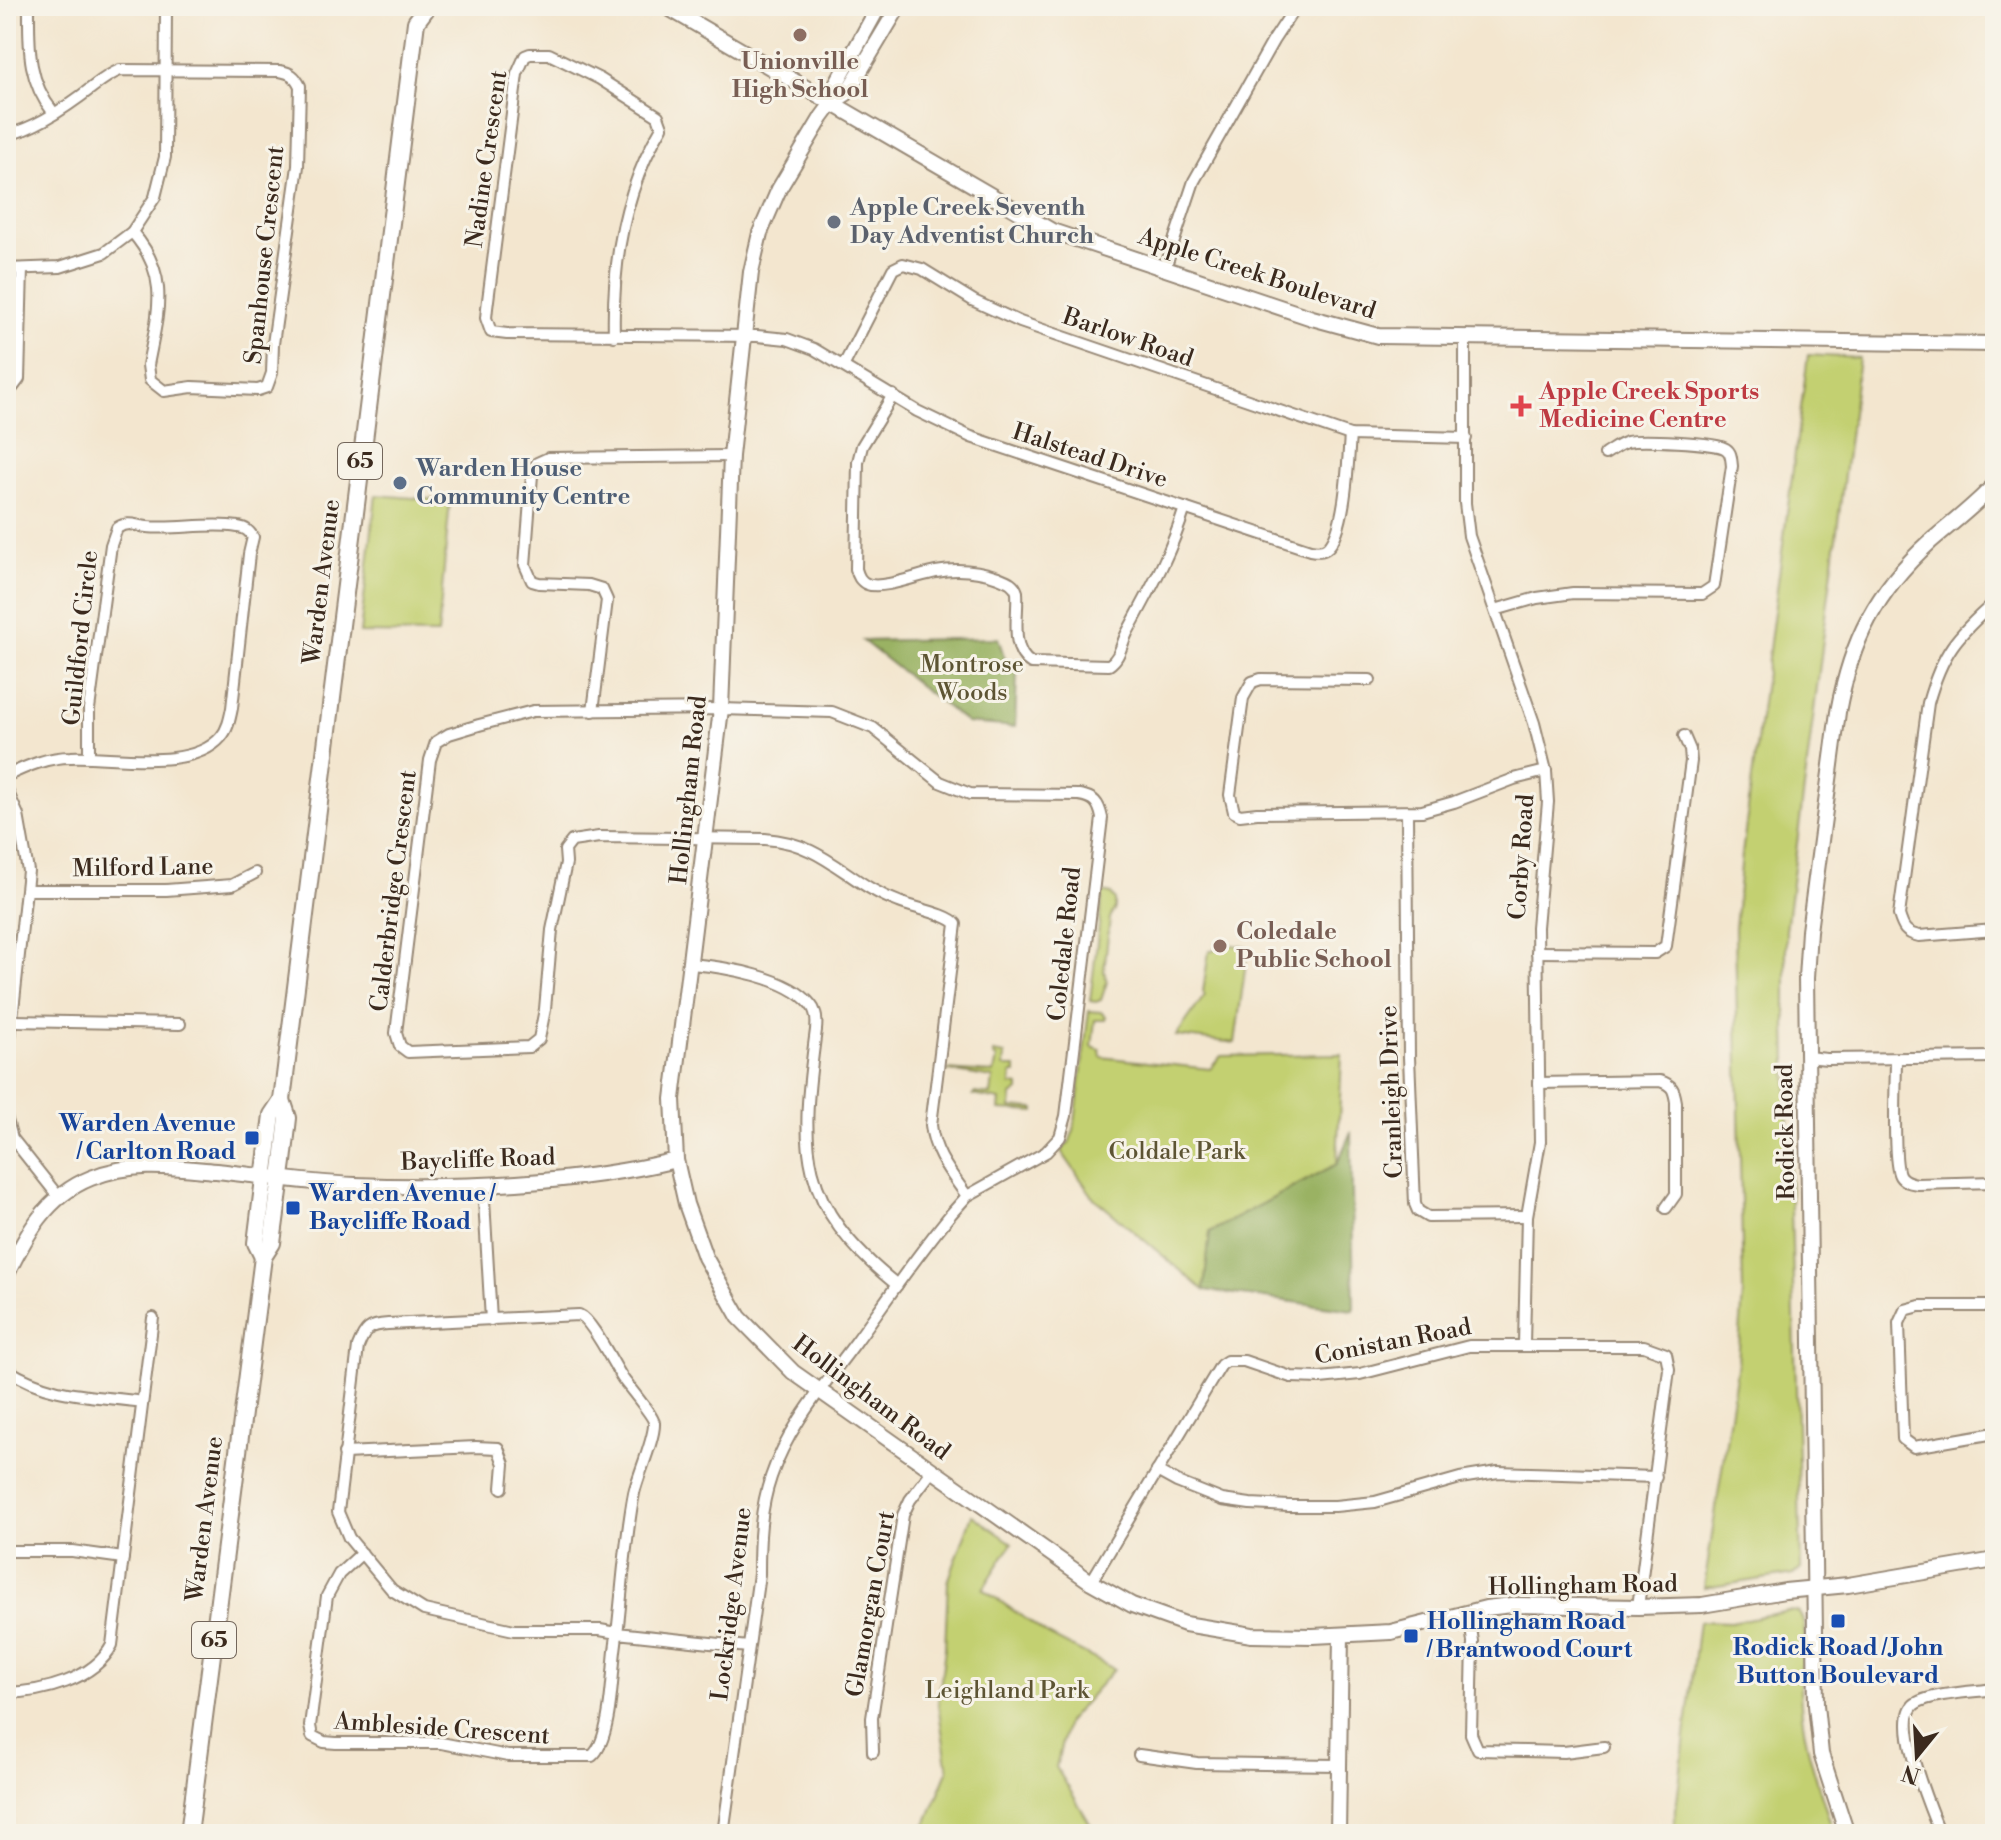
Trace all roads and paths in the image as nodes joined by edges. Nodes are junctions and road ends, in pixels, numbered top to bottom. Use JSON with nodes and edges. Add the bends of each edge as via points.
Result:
{"nodes":[{"id":1,"x":29,"y":6,"type":"edge"},
{"id":2,"x":166,"y":6,"type":"edge"},
{"id":3,"x":428,"y":6,"type":"edge"},
{"id":4,"x":665,"y":6,"type":"edge"},
{"id":5,"x":879,"y":6,"type":"edge"},
{"id":6,"x":899,"y":6,"type":"edge"},
{"id":7,"x":1296,"y":6,"type":"edge"},
{"id":8,"x":413,"y":14,"type":"edge"},
{"id":9,"x":166,"y":68,"type":"junction"},
{"id":10,"x":833,"y":102,"type":"junction"},
{"id":11,"x":53,"y":112,"type":"junction"},
{"id":12,"x":6,"y":135,"type":"edge"},
{"id":13,"x":132,"y":232,"type":"junction"},
{"id":14,"x":1165,"y":268,"type":"junction"},
{"id":15,"x":6,"y":269,"type":"edge"},
{"id":16,"x":22,"y":269,"type":"junction"},
{"id":17,"x":614,"y":336,"type":"junction"},
{"id":18,"x":742,"y":337,"type":"junction"},
{"id":19,"x":1465,"y":337,"type":"junction"},
{"id":20,"x":1995,"y":344,"type":"edge"},
{"id":21,"x":844,"y":365,"type":"junction"},
{"id":22,"x":6,"y":391,"type":"edge"},
{"id":23,"x":893,"y":395,"type":"junction"},
{"id":24,"x":1350,"y":435,"type":"junction"},
{"id":25,"x":1466,"y":438,"type":"junction"},
{"id":26,"x":1605,"y":454,"type":"dead end"},
{"id":27,"x":731,"y":456,"type":"junction"},
{"id":28,"x":1993,"y":491,"type":"edge"},
{"id":29,"x":1185,"y":508,"type":"junction"},
{"id":30,"x":1995,"y":602,"type":"edge"},
{"id":31,"x":1495,"y":610,"type":"junction"},
{"id":32,"x":1370,"y":680,"type":"dead end"},
{"id":33,"x":721,"y":709,"type":"junction"},
{"id":34,"x":593,"y":711,"type":"junction"},
{"id":35,"x":1684,"y":736,"type":"dead end"},
{"id":36,"x":89,"y":757,"type":"junction"},
{"id":37,"x":1546,"y":771,"type":"junction"},
{"id":38,"x":6,"y":776,"type":"edge"},
{"id":39,"x":6,"y":788,"type":"edge"},
{"id":40,"x":1407,"y":812,"type":"junction"},
{"id":41,"x":706,"y":839,"type":"junction"},
{"id":42,"x":255,"y":873,"type":"dead end"},
{"id":43,"x":28,"y":890,"type":"junction"},
{"id":44,"x":1995,"y":930,"type":"edge"},
{"id":45,"x":1537,"y":952,"type":"junction"},
{"id":46,"x":691,"y":964,"type":"junction"},
{"id":47,"x":13,"y":1021,"type":"junction"},
{"id":48,"x":180,"y":1024,"type":"dead end"},
{"id":49,"x":1807,"y":1057,"type":"junction"},
{"id":50,"x":1995,"y":1057,"type":"edge"},
{"id":51,"x":1896,"y":1059,"type":"junction"},
{"id":52,"x":6,"y":1075,"type":"edge"},
{"id":53,"x":1539,"y":1083,"type":"junction"},
{"id":54,"x":6,"y":1117,"type":"edge"},
{"id":55,"x":676,"y":1160,"type":"junction"},
{"id":56,"x":272,"y":1177,"type":"junction"},
{"id":57,"x":1995,"y":1182,"type":"edge"},
{"id":58,"x":483,"y":1183,"type":"junction"},
{"id":59,"x":58,"y":1196,"type":"junction"},
{"id":60,"x":967,"y":1196,"type":"junction"},
{"id":61,"x":1666,"y":1208,"type":"dead end"},
{"id":62,"x":1527,"y":1216,"type":"junction"},
{"id":63,"x":6,"y":1276,"type":"edge"},
{"id":64,"x":897,"y":1285,"type":"junction"},
{"id":65,"x":1995,"y":1306,"type":"edge"},
{"id":66,"x":153,"y":1318,"type":"dead end"},
{"id":67,"x":491,"y":1320,"type":"junction"},
{"id":68,"x":1524,"y":1344,"type":"junction"},
{"id":69,"x":6,"y":1369,"type":"edge"},
{"id":70,"x":820,"y":1392,"type":"junction"},
{"id":71,"x":142,"y":1402,"type":"junction"},
{"id":72,"x":1995,"y":1433,"type":"edge"},
{"id":73,"x":344,"y":1453,"type":"junction"},
{"id":74,"x":932,"y":1471,"type":"junction"},
{"id":75,"x":1157,"y":1471,"type":"junction"},
{"id":76,"x":1656,"y":1477,"type":"junction"},
{"id":77,"x":502,"y":1488,"type":"dead end"},
{"id":78,"x":6,"y":1551,"type":"edge"},
{"id":79,"x":362,"y":1553,"type":"junction"},
{"id":80,"x":123,"y":1558,"type":"junction"},
{"id":81,"x":1995,"y":1560,"type":"edge"},
{"id":82,"x":1091,"y":1582,"type":"junction"},
{"id":83,"x":1814,"y":1588,"type":"junction"},
{"id":84,"x":1638,"y":1607,"type":"junction"},
{"id":85,"x":1469,"y":1613,"type":"junction"},
{"id":86,"x":617,"y":1633,"type":"junction"},
{"id":87,"x":1341,"y":1635,"type":"junction"},
{"id":88,"x":748,"y":1647,"type":"junction"},
{"id":89,"x":1995,"y":1689,"type":"edge"},
{"id":90,"x":6,"y":1693,"type":"edge"},
{"id":91,"x":1604,"y":1747,"type":"dead end"},
{"id":92,"x":873,"y":1752,"type":"dead end"},
{"id":93,"x":1139,"y":1755,"type":"dead end"},
{"id":94,"x":1339,"y":1765,"type":"junction"},
{"id":95,"x":189,"y":1834,"type":"edge"},
{"id":96,"x":723,"y":1834,"type":"edge"},
{"id":97,"x":1338,"y":1834,"type":"edge"},
{"id":98,"x":1847,"y":1834,"type":"edge"},
{"id":99,"x":1940,"y":1834,"type":"edge"}],
"edges":[{"from":1,"to":11,"type":"street","via":[[30,67]]},
{"from":2,"to":9,"type":"street"},
{"from":3,"to":8,"type":"main road","name":"Warden Avenue","number":"65"},
{"from":4,"to":10,"type":"main road","name":"Apple Creek Boulevard"},
{"from":5,"to":10,"type":"main road","via":[[835,86]]},
{"from":6,"to":10,"type":"main road","via":[[847,93]]},
{"from":7,"to":14,"type":"street","via":[[1194,181]]},
{"from":8,"to":56,"type":"main road","name":"Warden Avenue","number":"65","via":[[282,1100],[288,1118]]},
{"from":9,"to":11,"type":"street","via":[[108,74]]},
{"from":9,"to":13,"type":"street","via":[[163,172],[155,197]]},
{"from":9,"to":13,"type":"street","name":"Spanhouse Crescent","via":[[280,71],[290,73],[300,86],[298,166],[267,387],[164,391],[153,384],[148,365],[159,278]]},
{"from":10,"to":14,"type":"main road","name":"Apple Creek Boulevard","via":[[1052,231]]},
{"from":10,"to":18,"type":"main road","name":"Hollingham Road","via":[[767,214],[751,272]]},
{"from":11,"to":12,"type":"street"},
{"from":13,"to":16,"type":"street","via":[[90,259]]},
{"from":14,"to":19,"type":"main road","name":"Apple Creek Boulevard","via":[[1378,336]]},
{"from":15,"to":16,"type":"street"},
{"from":16,"to":22,"type":"street","via":[[19,379]]},
{"from":17,"to":17,"type":"street","name":"Nadine Crescent","via":[[616,268],[624,223],[661,122],[600,79],[549,54],[530,54],[517,74],[488,326],[500,335]]},
{"from":17,"to":18,"type":"street","name":"Nadine Crescent"},
{"from":18,"to":21,"type":"street","name":"Halstead Drive","via":[[787,339]]},
{"from":18,"to":27,"type":"main road","name":"Hollingham Road"},
{"from":19,"to":20,"type":"main road","name":"Apple Creek Boulevard"},
{"from":19,"to":25,"type":"street","name":"Corby Road"},
{"from":21,"to":23,"type":"street","name":"Halstead Drive"},
{"from":21,"to":24,"type":"street","name":"Barlow Road","via":[[893,269],[909,265],[1020,322]]},
{"from":23,"to":29,"type":"street","name":"Halstead Drive","via":[[971,437]]},
{"from":23,"to":29,"type":"street","via":[[858,462],[858,576],[881,585],[968,570],[1009,581],[1017,592],[1018,644],[1031,663],[1109,665],[1117,659],[1165,565]]},
{"from":24,"to":25,"type":"street","name":"Barlow Road"},
{"from":24,"to":29,"type":"street","name":"Halstead Drive","via":[[1337,530],[1321,551]]},
{"from":25,"to":31,"type":"street","name":"Corby Road","via":[[1469,536]]},
{"from":26,"to":31,"type":"street","via":[[1636,440],[1701,443],[1725,448],[1731,455],[1714,586],[1702,594],[1563,594]]},
{"from":27,"to":33,"type":"main road","name":"Hollingham Road"},
{"from":27,"to":34,"type":"street","via":[[548,458],[535,467],[525,565],[529,577],[539,583],[589,585],[602,589],[607,600]]},
{"from":28,"to":49,"type":"main road","name":"Rodick Road","via":[[1891,581],[1865,623],[1849,664],[1809,931]]},
{"from":30,"to":44,"type":"street","via":[[1954,641],[1936,674],[1899,915],[1903,928],[1919,936]]},
{"from":31,"to":37,"type":"street","name":"Corby Road"},
{"from":32,"to":40,"type":"street","via":[[1252,682],[1243,698],[1230,805],[1240,815]]},
{"from":33,"to":34,"type":"street","name":"Calderbridge Crescent"},
{"from":33,"to":41,"type":"main road","name":"Hollingham Road"},
{"from":33,"to":60,"type":"street","name":"Coledale Road","via":[[832,712],[873,728],[940,782],[962,791],[1079,795],[1100,806],[1064,1126],[1046,1152]]},
{"from":34,"to":41,"type":"street","name":"Calderbridge Crescent","via":[[533,711],[436,742],[396,1033],[400,1046],[408,1052],[529,1047],[539,1039],[565,850],[572,841]]},
{"from":35,"to":45,"type":"street","via":[[1691,761],[1666,946],[1655,953]]},
{"from":36,"to":36,"type":"street","name":"Guildford Circle","via":[[177,758],[204,751],[221,737],[232,708],[253,537],[249,531],[225,526],[117,528],[89,709]]},
{"from":36,"to":38,"type":"street","name":"Guildford Circle","via":[[32,763]]},
{"from":37,"to":40,"type":"street"},
{"from":37,"to":45,"type":"street","name":"Corby Road"},
{"from":39,"to":43,"type":"street","via":[[23,834]]},
{"from":40,"to":62,"type":"street","name":"Cranleigh Drive","via":[[1415,1204],[1428,1217]]},
{"from":41,"to":46,"type":"main road","name":"Hollingham Road"},
{"from":41,"to":60,"type":"street","via":[[797,844],[821,854],[877,893],[953,920],[957,930],[931,1125],[940,1159]]},
{"from":42,"to":43,"type":"street","name":"Milford Lane","via":[[232,885],[166,890]]},
{"from":43,"to":47,"type":"street"},
{"from":45,"to":53,"type":"street","name":"Corby Road"},
{"from":46,"to":55,"type":"main road","name":"Hollingham Road","via":[[673,1099]]},
{"from":46,"to":64,"type":"street","via":[[769,979],[813,1007],[817,1018],[805,1133],[810,1169],[848,1240]]},
{"from":47,"to":48,"type":"street"},
{"from":47,"to":52,"type":"street"},
{"from":49,"to":51,"type":"street"},
{"from":49,"to":83,"type":"main road","name":"Rodick Road"},
{"from":50,"to":51,"type":"street"},
{"from":51,"to":57,"type":"street","via":[[1900,1175],[1917,1184]]},
{"from":53,"to":61,"type":"street","via":[[1660,1081],[1671,1087],[1676,1102],[1676,1194]]},
{"from":53,"to":62,"type":"street","name":"Corby Road","via":[[1540,1142]]},
{"from":54,"to":59,"type":"street","via":[[12,1138]]},
{"from":55,"to":58,"type":"main road","name":"Baycliffe Road","via":[[560,1179]]},
{"from":55,"to":70,"type":"main road","name":"Hollingham Road","via":[[698,1241],[739,1317]]},
{"from":56,"to":58,"type":"main road","name":"Baycliffe Road","via":[[354,1185]]},
{"from":56,"to":59,"type":"main road","name":"Baycliffe Road","via":[[133,1166],[91,1178]]},
{"from":56,"to":95,"type":"main road","name":"Warden Avenue","number":"65","via":[[272,1243],[263,1257]]},
{"from":58,"to":67,"type":"street"},
{"from":59,"to":63,"type":"main road","via":[[36,1221]]},
{"from":60,"to":64,"type":"street","name":"Coledale Road"},
{"from":62,"to":68,"type":"street","name":"Corby Road"},
{"from":64,"to":70,"type":"street","name":"Coledale Road"},
{"from":65,"to":72,"type":"street","via":[[1920,1306],[1905,1310],[1899,1323],[1903,1439],[1914,1447]]},
{"from":66,"to":71,"type":"street"},
{"from":67,"to":73,"type":"street","via":[[370,1325],[358,1347]]},
{"from":67,"to":86,"type":"street","via":[[583,1316],[640,1404],[652,1414],[653,1434],[634,1491]]},
{"from":68,"to":75,"type":"street","name":"Conistan Road","via":[[1469,1346],[1360,1374],[1320,1378],[1291,1377],[1244,1361],[1227,1361]]},
{"from":68,"to":76,"type":"street","name":"Conistan Road","via":[[1644,1346],[1666,1354],[1669,1369]]},
{"from":69,"to":71,"type":"street","via":[[51,1391]]},
{"from":70,"to":74,"type":"main road","name":"Hollingham Road"},
{"from":70,"to":88,"type":"street","name":"Lockridge Avenue","via":[[772,1474],[759,1536]]},
{"from":71,"to":80,"type":"street"},
{"from":73,"to":77,"type":"street","via":[[498,1448],[504,1464]]},
{"from":73,"to":79,"type":"street","via":[[338,1512]]},
{"from":74,"to":82,"type":"main road","name":"Hollingham Road"},
{"from":74,"to":92,"type":"street","name":"Glamorgan Court","via":[[903,1515],[872,1718]]},
{"from":75,"to":76,"type":"street","via":[[1222,1500],[1289,1506],[1375,1502],[1498,1472]]},
{"from":75,"to":82,"type":"street","name":"Conistan Road"},
{"from":76,"to":84,"type":"street","name":"Conistan Road"},
{"from":78,"to":80,"type":"street"},
{"from":79,"to":86,"type":"street","via":[[400,1597],[424,1610],[514,1630]]},
{"from":79,"to":86,"type":"street","name":"Ambleside Crescent","via":[[339,1574],[324,1609],[310,1726],[312,1736],[324,1742],[441,1743],[508,1756],[592,1756],[602,1738]]},
{"from":80,"to":90,"type":"street","via":[[107,1654],[87,1671],[52,1687]]},
{"from":81,"to":83,"type":"main road","name":"Hollingham Road"},
{"from":82,"to":87,"type":"main road","name":"Hollingham Road","via":[[1132,1605],[1185,1624],[1252,1635]]},
{"from":83,"to":84,"type":"main road","name":"Hollingham Road","via":[[1702,1605]]},
{"from":83,"to":98,"type":"main road","name":"Rodick Road","via":[[1818,1737]]},
{"from":84,"to":85,"type":"main road","name":"Hollingham Road","via":[[1512,1605]]},
{"from":85,"to":87,"type":"main road","name":"Hollingham Road","via":[[1391,1632]]},
{"from":85,"to":91,"type":"street","via":[[1471,1734],[1478,1750],[1564,1752]]},
{"from":86,"to":88,"type":"street"},
{"from":87,"to":94,"type":"main road"},
{"from":88,"to":96,"type":"street","name":"Lockridge Avenue"},
{"from":89,"to":99,"type":"street","via":[[1924,1700],[1907,1714],[1909,1741]]},
{"from":93,"to":94,"type":"street","via":[[1197,1763]]},
{"from":94,"to":97,"type":"main road"}]}
